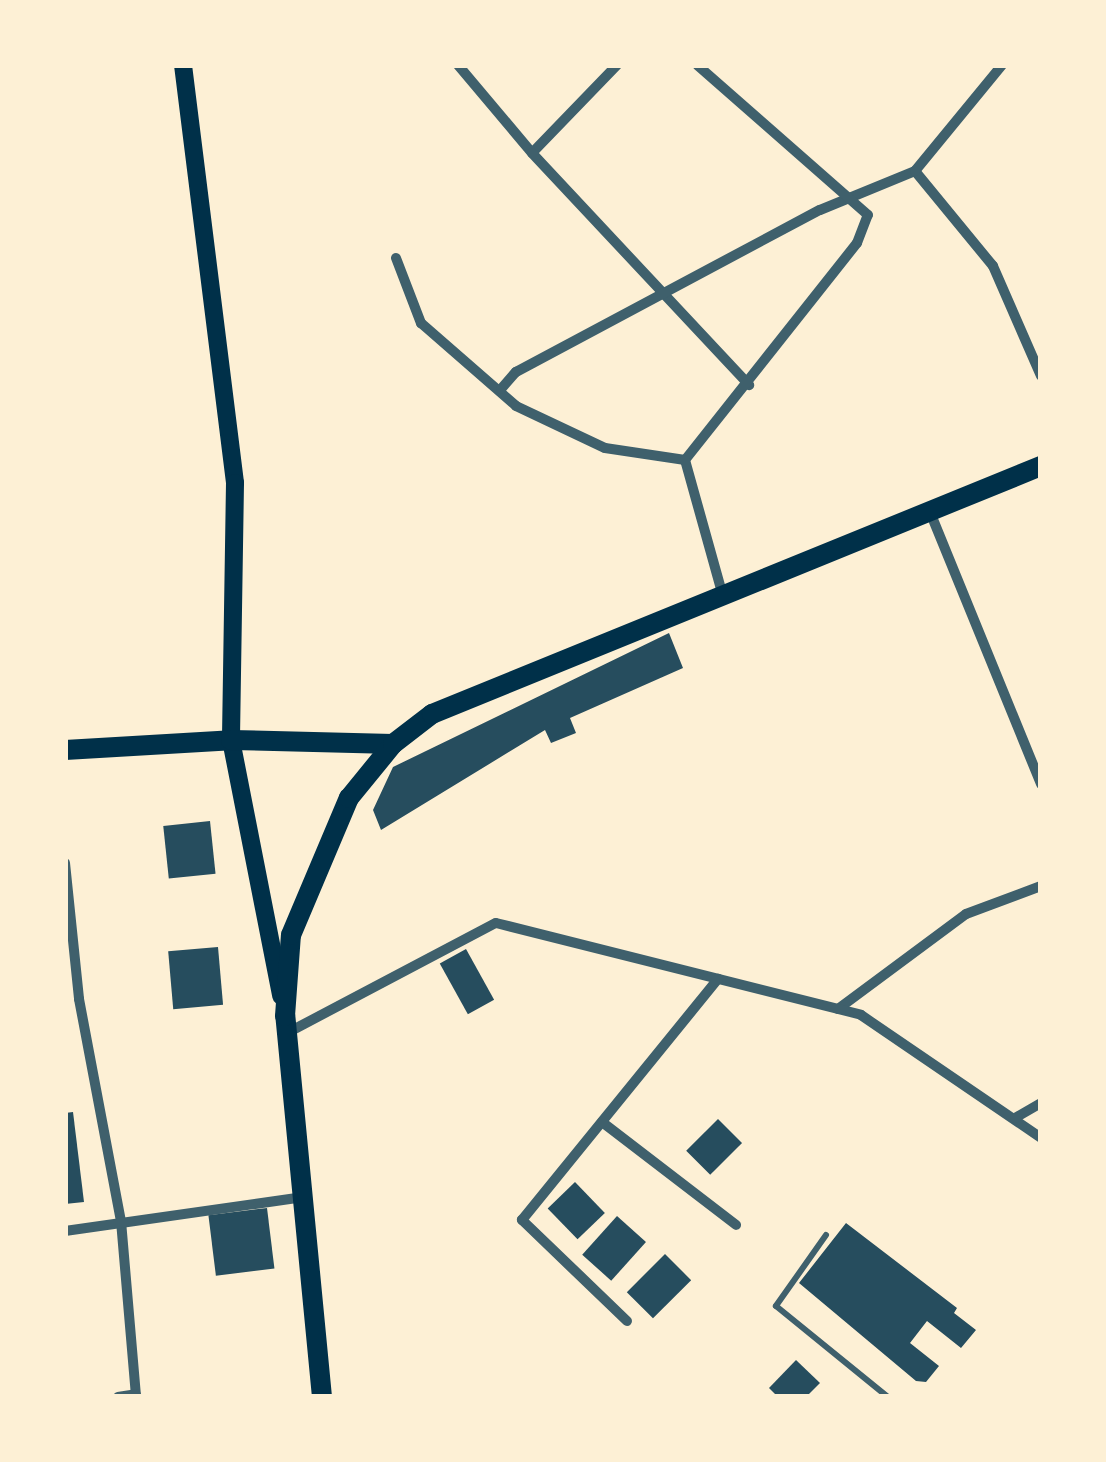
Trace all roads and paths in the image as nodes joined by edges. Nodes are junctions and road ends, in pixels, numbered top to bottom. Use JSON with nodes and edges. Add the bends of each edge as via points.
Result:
{"nodes":[{"id":1,"x":183,"y":65,"type":"edge"},
{"id":2,"x":458,"y":65,"type":"edge"},
{"id":3,"x":617,"y":65,"type":"edge"},
{"id":4,"x":696,"y":65,"type":"edge"},
{"id":5,"x":982,"y":65,"type":"edge"},
{"id":6,"x":1002,"y":65,"type":"edge"},
{"id":7,"x":993,"y":74,"type":"junction"},
{"id":8,"x":532,"y":154,"type":"junction"},
{"id":9,"x":915,"y":171,"type":"junction"},
{"id":10,"x":850,"y":201,"type":"junction"},
{"id":11,"x":396,"y":258,"type":"dead end"},
{"id":12,"x":664,"y":296,"type":"junction"},
{"id":13,"x":1041,"y":376,"type":"edge"},
{"id":14,"x":749,"y":385,"type":"junction"},
{"id":15,"x":501,"y":389,"type":"junction"},
{"id":16,"x":686,"y":460,"type":"junction"},
{"id":17,"x":1041,"y":466,"type":"edge"},
{"id":18,"x":930,"y":512,"type":"junction"},
{"id":19,"x":723,"y":596,"type":"junction"},
{"id":20,"x":231,"y":740,"type":"junction"},
{"id":21,"x":393,"y":744,"type":"junction"},
{"id":22,"x":65,"y":750,"type":"edge"},
{"id":23,"x":1041,"y":784,"type":"edge"},
{"id":24,"x":65,"y":863,"type":"edge"},
{"id":25,"x":1041,"y":886,"type":"edge"},
{"id":26,"x":718,"y":979,"type":"junction"},
{"id":27,"x":79,"y":999,"type":"junction"},
{"id":28,"x":65,"y":1001,"type":"edge"},
{"id":29,"x":838,"y":1009,"type":"junction"},
{"id":30,"x":286,"y":1025,"type":"junction"},
{"id":31,"x":1041,"y":1103,"type":"edge"},
{"id":32,"x":1015,"y":1118,"type":"junction"},
{"id":33,"x":602,"y":1122,"type":"junction"},
{"id":34,"x":1041,"y":1138,"type":"edge"},
{"id":35,"x":304,"y":1197,"type":"junction"},
{"id":36,"x":121,"y":1221,"type":"junction"},
{"id":37,"x":736,"y":1224,"type":"dead end"},
{"id":38,"x":65,"y":1232,"type":"edge"},
{"id":39,"x":826,"y":1235,"type":"dead end"},
{"id":40,"x":627,"y":1321,"type":"dead end"},
{"id":41,"x":136,"y":1395,"type":"edge"},
{"id":42,"x":118,"y":1397,"type":"edge"},
{"id":43,"x":322,"y":1397,"type":"edge"},
{"id":44,"x":888,"y":1397,"type":"edge"}],
"edges":[{"from":1,"to":20,"type":"main road","via":[[234,483]]},
{"from":2,"to":8,"type":"street"},
{"from":3,"to":8,"type":"street"},
{"from":4,"to":10,"type":"street"},
{"from":5,"to":7,"type":"street"},
{"from":6,"to":7,"type":"street"},
{"from":7,"to":9,"type":"street"},
{"from":8,"to":12,"type":"street"},
{"from":9,"to":10,"type":"street"},
{"from":9,"to":13,"type":"street","via":[[993,266]]},
{"from":10,"to":12,"type":"street","via":[[820,210]]},
{"from":10,"to":14,"type":"street","via":[[868,216],[858,243]]},
{"from":11,"to":15,"type":"street","via":[[421,323],[481,381]]},
{"from":12,"to":14,"type":"street"},
{"from":12,"to":15,"type":"street","via":[[516,372]]},
{"from":14,"to":16,"type":"street"},
{"from":15,"to":16,"type":"street","via":[[516,406],[605,448]]},
{"from":16,"to":19,"type":"street"},
{"from":17,"to":18,"type":"main road"},
{"from":18,"to":19,"type":"main road"},
{"from":18,"to":23,"type":"street"},
{"from":19,"to":21,"type":"main road","via":[[432,714]]},
{"from":20,"to":21,"type":"main road"},
{"from":20,"to":22,"type":"main road"},
{"from":20,"to":30,"type":"main road"},
{"from":21,"to":30,"type":"main road","via":[[349,798],[291,935]]},
{"from":24,"to":27,"type":"street"},
{"from":25,"to":29,"type":"street","via":[[966,914]]},
{"from":26,"to":29,"type":"street"},
{"from":26,"to":30,"type":"street","via":[[496,924]]},
{"from":26,"to":33,"type":"street"},
{"from":27,"to":28,"type":"street"},
{"from":27,"to":36,"type":"street"},
{"from":29,"to":32,"type":"street","via":[[861,1014]]},
{"from":30,"to":35,"type":"main road"},
{"from":31,"to":32,"type":"street"},
{"from":32,"to":34,"type":"street"},
{"from":33,"to":37,"type":"street"},
{"from":33,"to":40,"type":"street","via":[[522,1220]]},
{"from":35,"to":36,"type":"street"},
{"from":35,"to":43,"type":"main road"},
{"from":36,"to":38,"type":"street"},
{"from":36,"to":41,"type":"street"},
{"from":39,"to":44,"type":"lane","via":[[776,1306]]},
{"from":41,"to":42,"type":"street"}]}
